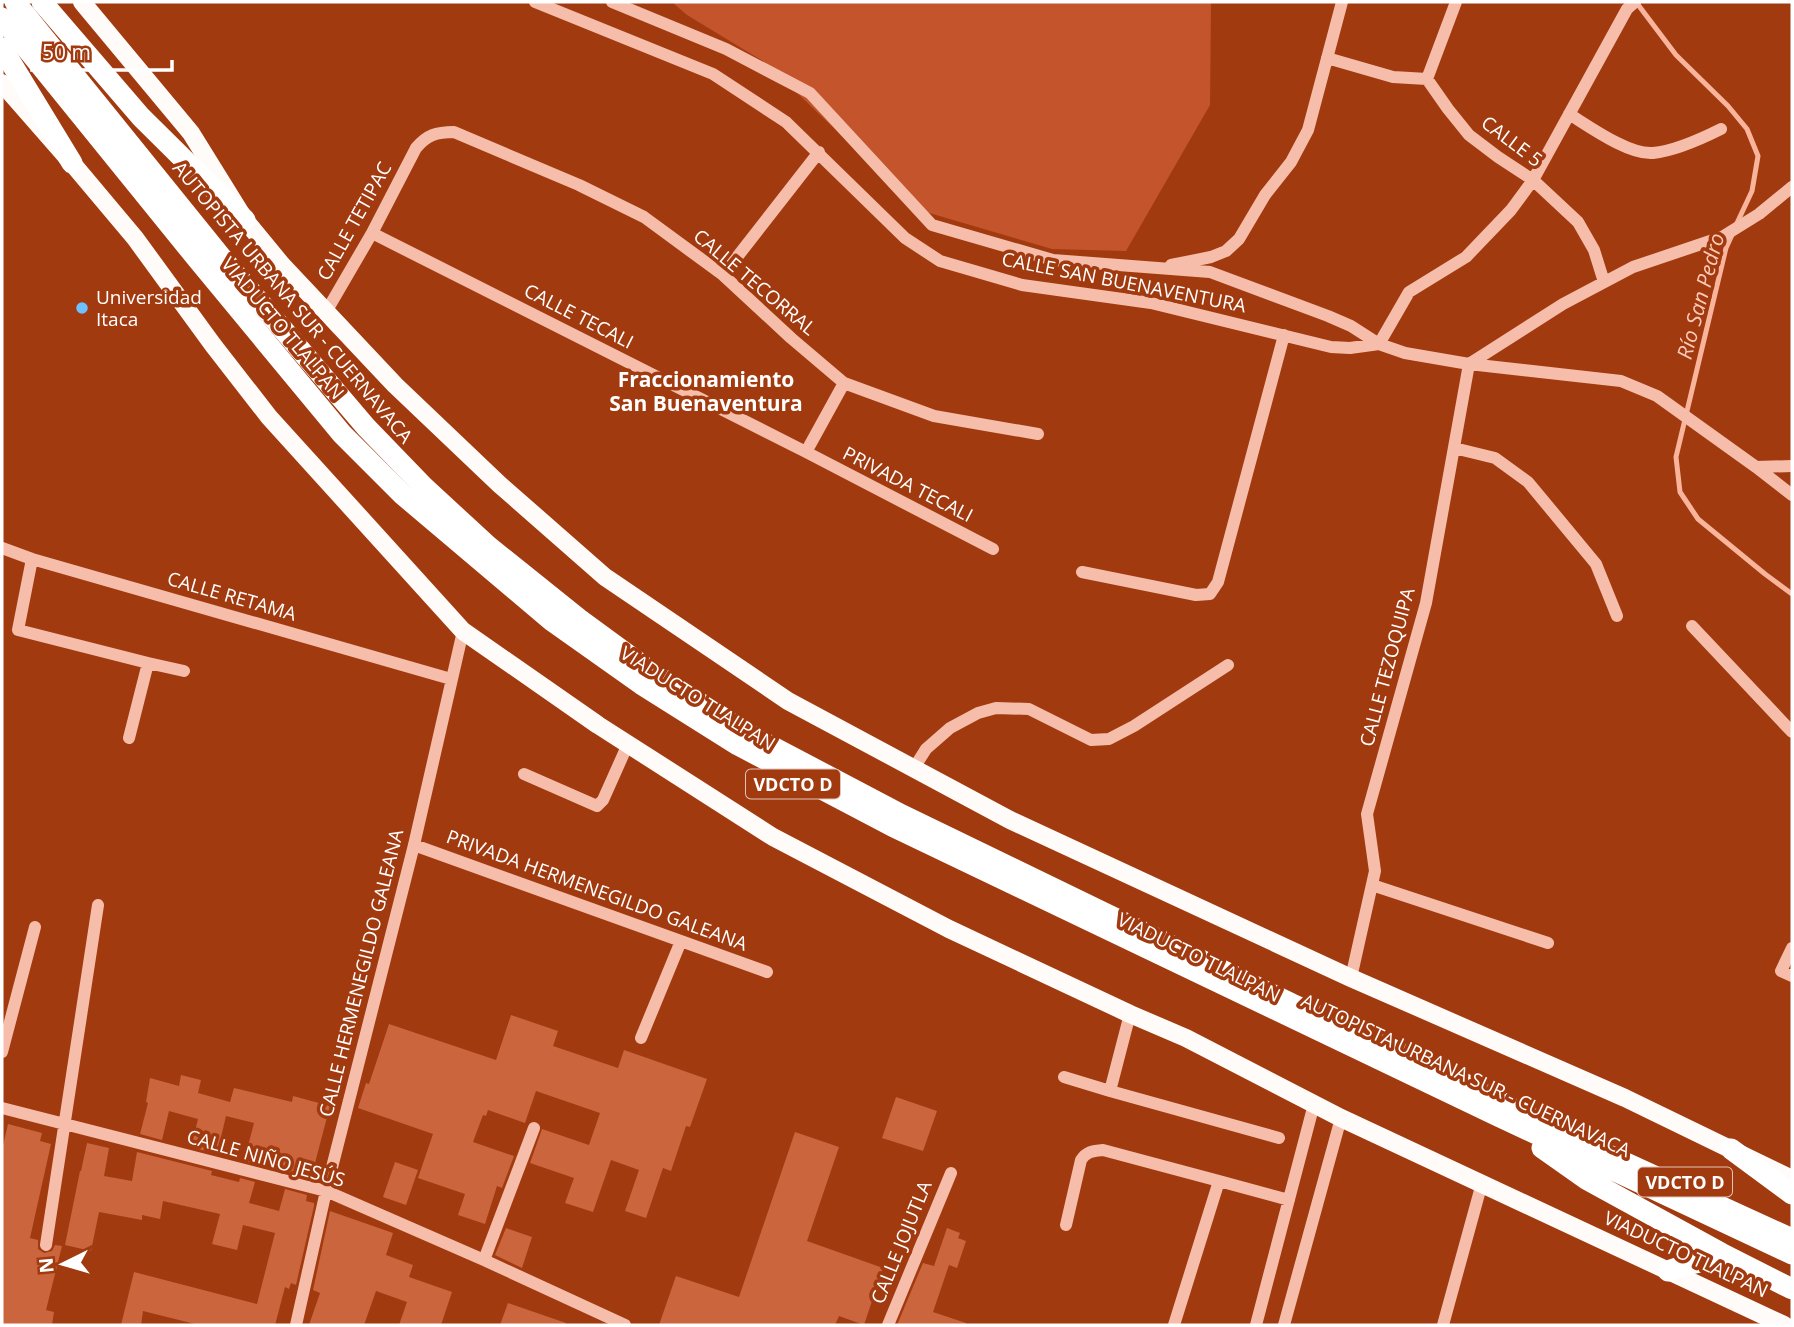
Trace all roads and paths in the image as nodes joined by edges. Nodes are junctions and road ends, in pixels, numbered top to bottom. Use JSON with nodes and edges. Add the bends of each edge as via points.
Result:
{"nodes":[{"id":1,"x":15,"y":2,"type":"edge"},
{"id":2,"x":21,"y":2,"type":"edge"},
{"id":3,"x":42,"y":2,"type":"edge"},
{"id":4,"x":82,"y":2,"type":"edge"},
{"id":5,"x":536,"y":2,"type":"edge"},
{"id":6,"x":612,"y":2,"type":"edge"},
{"id":7,"x":1342,"y":2,"type":"edge"},
{"id":8,"x":1456,"y":2,"type":"edge"},
{"id":9,"x":1631,"y":6,"type":"edge"},
{"id":10,"x":2,"y":20,"type":"edge"},
{"id":11,"x":2,"y":48,"type":"edge"},
{"id":12,"x":1327,"y":58,"type":"junction"},
{"id":13,"x":1427,"y":79,"type":"junction"},
{"id":14,"x":2,"y":83,"type":"edge"},
{"id":15,"x":1569,"y":114,"type":"junction"},
{"id":16,"x":1721,"y":129,"type":"dead end"},
{"id":17,"x":416,"y":148,"type":"joint"},
{"id":18,"x":819,"y":152,"type":"junction"},
{"id":19,"x":72,"y":163,"type":"junction"},
{"id":20,"x":1533,"y":180,"type":"junction"},
{"id":21,"x":1792,"y":187,"type":"edge"},
{"id":22,"x":245,"y":220,"type":"junction"},
{"id":23,"x":372,"y":233,"type":"junction"},
{"id":24,"x":1157,"y":268,"type":"junction"},
{"id":25,"x":723,"y":275,"type":"junction"},
{"id":26,"x":1604,"y":282,"type":"junction"},
{"id":27,"x":326,"y":312,"type":"junction"},
{"id":28,"x":1284,"y":335,"type":"junction"},
{"id":29,"x":1379,"y":344,"type":"junction"},
{"id":30,"x":1469,"y":364,"type":"junction"},
{"id":31,"x":844,"y":383,"type":"junction"},
{"id":32,"x":1038,"y":434,"type":"dead end"},
{"id":33,"x":1454,"y":448,"type":"junction"},
{"id":34,"x":806,"y":452,"type":"junction"},
{"id":35,"x":1792,"y":466,"type":"edge"},
{"id":36,"x":1756,"y":467,"type":"junction"},
{"id":37,"x":1792,"y":495,"type":"edge"},
{"id":38,"x":2,"y":548,"type":"edge"},
{"id":39,"x":993,"y":549,"type":"dead end"},
{"id":40,"x":32,"y":559,"type":"junction"},
{"id":41,"x":1082,"y":572,"type":"dead end"},
{"id":42,"x":1616,"y":616,"type":"dead end"},
{"id":43,"x":1692,"y":626,"type":"dead end"},
{"id":44,"x":463,"y":631,"type":"junction"},
{"id":45,"x":148,"y":663,"type":"junction"},
{"id":46,"x":1228,"y":666,"type":"dead end"},
{"id":47,"x":184,"y":671,"type":"dead end"},
{"id":48,"x":452,"y":679,"type":"junction"},
{"id":49,"x":1792,"y":732,"type":"edge"},
{"id":50,"x":129,"y":738,"type":"dead end"},
{"id":51,"x":628,"y":744,"type":"junction"},
{"id":52,"x":914,"y":768,"type":"junction"},
{"id":53,"x":524,"y":774,"type":"dead end"},
{"id":54,"x":414,"y":845,"type":"junction"},
{"id":55,"x":1372,"y":885,"type":"junction"},
{"id":56,"x":97,"y":905,"type":"dead end"},
{"id":57,"x":35,"y":927,"type":"dead end"},
{"id":58,"x":681,"y":941,"type":"junction"},
{"id":59,"x":1548,"y":943,"type":"dead end"},
{"id":60,"x":1792,"y":948,"type":"edge"},
{"id":61,"x":767,"y":972,"type":"dead end"},
{"id":62,"x":1792,"y":976,"type":"edge"},
{"id":63,"x":1351,"y":978,"type":"junction"},
{"id":64,"x":1130,"y":1014,"type":"junction"},
{"id":65,"x":642,"y":1038,"type":"dead end"},
{"id":66,"x":2,"y":1052,"type":"edge"},
{"id":67,"x":1064,"y":1077,"type":"dead end"},
{"id":68,"x":1111,"y":1091,"type":"junction"},
{"id":69,"x":1314,"y":1104,"type":"junction"},
{"id":70,"x":2,"y":1108,"type":"edge"},
{"id":71,"x":1498,"y":1116,"type":"junction"},
{"id":72,"x":1341,"y":1118,"type":"junction"},
{"id":73,"x":65,"y":1124,"type":"junction"},
{"id":74,"x":534,"y":1128,"type":"dead end"},
{"id":75,"x":1279,"y":1138,"type":"dead end"},
{"id":76,"x":1731,"y":1149,"type":"junction"},
{"id":77,"x":951,"y":1173,"type":"dead end"},
{"id":78,"x":1792,"y":1179,"type":"edge"},
{"id":79,"x":1219,"y":1181,"type":"junction"},
{"id":80,"x":1482,"y":1183,"type":"junction"},
{"id":81,"x":326,"y":1192,"type":"junction"},
{"id":82,"x":1792,"y":1194,"type":"edge"},
{"id":83,"x":1289,"y":1200,"type":"junction"},
{"id":84,"x":1066,"y":1225,"type":"dead end"},
{"id":85,"x":1792,"y":1233,"type":"edge"},
{"id":86,"x":1792,"y":1239,"type":"edge"},
{"id":87,"x":46,"y":1245,"type":"dead end"},
{"id":88,"x":1792,"y":1254,"type":"edge"},
{"id":89,"x":484,"y":1260,"type":"junction"},
{"id":90,"x":1792,"y":1264,"type":"edge"},
{"id":91,"x":1668,"y":1271,"type":"junction"},
{"id":92,"x":1792,"y":1287,"type":"edge"},
{"id":93,"x":630,"y":1323,"type":"edge"},
{"id":94,"x":296,"y":1325,"type":"edge"},
{"id":95,"x":888,"y":1325,"type":"edge"},
{"id":96,"x":1174,"y":1325,"type":"edge"},
{"id":97,"x":1256,"y":1325,"type":"edge"},
{"id":98,"x":1284,"y":1325,"type":"edge"},
{"id":99,"x":1443,"y":1325,"type":"edge"},
{"id":100,"x":1784,"y":1325,"type":"edge"}],
"edges":[{"from":1,"to":86,"type":"highway","name":"AUTOPISTA URBANA SUR - CUERNAVACA","via":[[366,427],[488,546],[650,671],[750,736],[902,815],[1430,1066],[1578,1142]]},
{"from":2,"to":85,"type":"highway","name":"VIADUCTO TLALPAN","number":"VDCTO D","via":[[351,399],[492,540],[694,691],[855,781]]},
{"from":3,"to":22,"type":"highway","via":[[141,117]]},
{"from":4,"to":22,"type":"main road","name":"VIADUCTO TLALPAN","via":[[191,133]]},
{"from":5,"to":18,"type":"street","name":"CALLE SAN BUENAVENTURA","via":[[713,74],[786,122]]},
{"from":6,"to":24,"type":"street","name":"CALLE SAN BUENAVENTURA","via":[[726,49],[810,93],[932,225],[1053,260]]},
{"from":7,"to":12,"type":"street"},
{"from":8,"to":13,"type":"street"},
{"from":9,"to":15,"type":"street"},
{"from":10,"to":71,"type":"highway","name":"AUTOPISTA URBANA SUR - CUERNAVACA","bridge":true,"via":[[342,434],[403,495],[552,621],[738,745],[892,826]]},
{"from":10,"to":90,"type":"highway","name":"VIADUCTO TLALPAN","number":"VDCTO D","via":[[293,376],[400,499],[536,619],[628,683],[845,813]]},
{"from":11,"to":19,"type":"highway"},
{"from":12,"to":13,"type":"street","via":[[1394,77]]},
{"from":12,"to":24,"type":"street","via":[[1308,130],[1239,239],[1218,254]]},
{"from":13,"to":20,"type":"street","name":"CALLE 5","via":[[1469,135]]},
{"from":14,"to":19,"type":"main road","name":"VIADUCTO TLALPAN"},
{"from":15,"to":16,"type":"street","via":[[1623,146],[1651,153],[1692,143]]},
{"from":15,"to":20,"type":"street"},
{"from":17,"to":23,"type":"street","name":"CALLE TETIPAC"},
{"from":17,"to":25,"type":"street","name":"CALLE TECORRAL","via":[[424,138],[454,132],[643,217]]},
{"from":18,"to":25,"type":"street"},
{"from":18,"to":28,"type":"street","name":"CALLE SAN BUENAVENTURA","via":[[905,238],[940,261],[1022,285],[1151,303]]},
{"from":19,"to":44,"type":"main road","name":"VIADUCTO TLALPAN","via":[[135,238],[269,417]]},
{"from":20,"to":26,"type":"street","name":"CALLE 5","via":[[1578,222],[1594,250]]},
{"from":20,"to":29,"type":"street","via":[[1465,257],[1409,292]]},
{"from":21,"to":26,"type":"street","via":[[1722,237],[1633,267]]},
{"from":22,"to":27,"type":"main road","name":"VIADUCTO TLALPAN"},
{"from":23,"to":27,"type":"street","name":"CALLE TETIPAC"},
{"from":23,"to":34,"type":"street","name":"CALLE TECALI"},
{"from":24,"to":29,"type":"street","name":"CALLE SAN BUENAVENTURA","via":[[1230,278],[1351,326]]},
{"from":25,"to":31,"type":"street","name":"CALLE TECORRAL"},
{"from":26,"to":30,"type":"street"},
{"from":27,"to":52,"type":"main road","name":"VIADUCTO TLALPAN","via":[[499,484],[605,577],[788,701]]},
{"from":28,"to":29,"type":"street","name":"CALLE SAN BUENAVENTURA","via":[[1331,347]]},
{"from":28,"to":41,"type":"street","via":[[1218,582],[1210,594]]},
{"from":29,"to":30,"type":"street","name":"CALLE SAN BUENAVENTURA"},
{"from":30,"to":33,"type":"street","name":"CALLE TEZOQUIPA"},
{"from":30,"to":36,"type":"street","name":"CALLE SAN BUENAVENTURA","via":[[1621,382],[1657,396]]},
{"from":31,"to":32,"type":"street","via":[[934,416]]},
{"from":31,"to":34,"type":"street"},
{"from":33,"to":42,"type":"street","via":[[1495,458],[1528,482],[1596,564]]},
{"from":33,"to":55,"type":"street","name":"CALLE TEZOQUIPA","via":[[1426,603],[1367,814],[1375,871]]},
{"from":34,"to":39,"type":"street","name":"PRIVADA TECALI"},
{"from":35,"to":36,"type":"street"},
{"from":36,"to":37,"type":"street"},
{"from":38,"to":40,"type":"street","name":"CALLE RETAMA"},
{"from":40,"to":45,"type":"street","via":[[18,630]]},
{"from":40,"to":48,"type":"street","name":"CALLE RETAMA"},
{"from":43,"to":49,"type":"street"},
{"from":44,"to":48,"type":"street","name":"CALLE HERMENEGILDO GALEANA"},
{"from":44,"to":51,"type":"main road","name":"VIADUCTO TLALPAN"},
{"from":45,"to":47,"type":"street"},
{"from":45,"to":50,"type":"street"},
{"from":46,"to":52,"type":"street","via":[[1109,738],[1091,740],[1029,709],[996,708],[978,713],[950,728],[926,749]]},
{"from":48,"to":54,"type":"street","name":"CALLE HERMENEGILDO GALEANA"},
{"from":51,"to":53,"type":"street","via":[[597,806]]},
{"from":51,"to":64,"type":"main road","name":"VIADUCTO TLALPAN","via":[[773,837],[949,929]]},
{"from":52,"to":63,"type":"main road","name":"VIADUCTO TLALPAN","via":[[1010,820]]},
{"from":54,"to":58,"type":"street","name":"PRIVADA HERMENEGILDO GALEANA"},
{"from":54,"to":81,"type":"street","name":"CALLE HERMENEGILDO GALEANA"},
{"from":55,"to":59,"type":"street"},
{"from":55,"to":63,"type":"street","name":"CALLE TEZOQUIPA"},
{"from":56,"to":73,"type":"street"},
{"from":57,"to":66,"type":"street"},
{"from":58,"to":61,"type":"street","name":"PRIVADA HERMENEGILDO GALEANA"},
{"from":58,"to":65,"type":"street"},
{"from":60,"to":62,"type":"street","via":[[1782,971]]},
{"from":63,"to":76,"type":"main road","name":"VIADUCTO TLALPAN"},
{"from":64,"to":68,"type":"street"},
{"from":64,"to":69,"type":"main road","name":"VIADUCTO TLALPAN"},
{"from":67,"to":68,"type":"street"},
{"from":68,"to":75,"type":"street"},
{"from":69,"to":72,"type":"main road","name":"VIADUCTO TLALPAN"},
{"from":69,"to":83,"type":"street"},
{"from":70,"to":73,"type":"street","name":"CALLE NIÑO JESÚS"},
{"from":71,"to":88,"type":"highway","name":"AUTOPISTA URBANA SUR - CUERNAVACA","bridge":true},
{"from":71,"to":92,"type":"highway","bridge":true,"via":[[1586,1179]]},
{"from":72,"to":80,"type":"main road","name":"VIADUCTO TLALPAN"},
{"from":72,"to":98,"type":"street"},
{"from":73,"to":81,"type":"street","name":"CALLE NIÑO JESÚS"},
{"from":73,"to":87,"type":"street"},
{"from":74,"to":89,"type":"street"},
{"from":76,"to":78,"type":"main road","name":"VIADUCTO TLALPAN"},
{"from":76,"to":82,"type":"highway"},
{"from":77,"to":95,"type":"street","name":"CALLE JOJUTLA"},
{"from":79,"to":83,"type":"street"},
{"from":79,"to":84,"type":"street","via":[[1103,1150],[1086,1153]]},
{"from":79,"to":96,"type":"street"},
{"from":80,"to":91,"type":"main road","name":"VIADUCTO TLALPAN"},
{"from":80,"to":99,"type":"street"},
{"from":81,"to":89,"type":"street","name":"CALLE NIÑO JESÚS"},
{"from":81,"to":94,"type":"street","name":"CALLE HERMENEGILDO GALEANA"},
{"from":83,"to":97,"type":"street"},
{"from":89,"to":93,"type":"street","name":"CALLE NIÑO JESÚS"},
{"from":91,"to":92,"type":"highway","via":[[1710,1260]]},
{"from":91,"to":100,"type":"main road","name":"VIADUCTO TLALPAN"}]}
